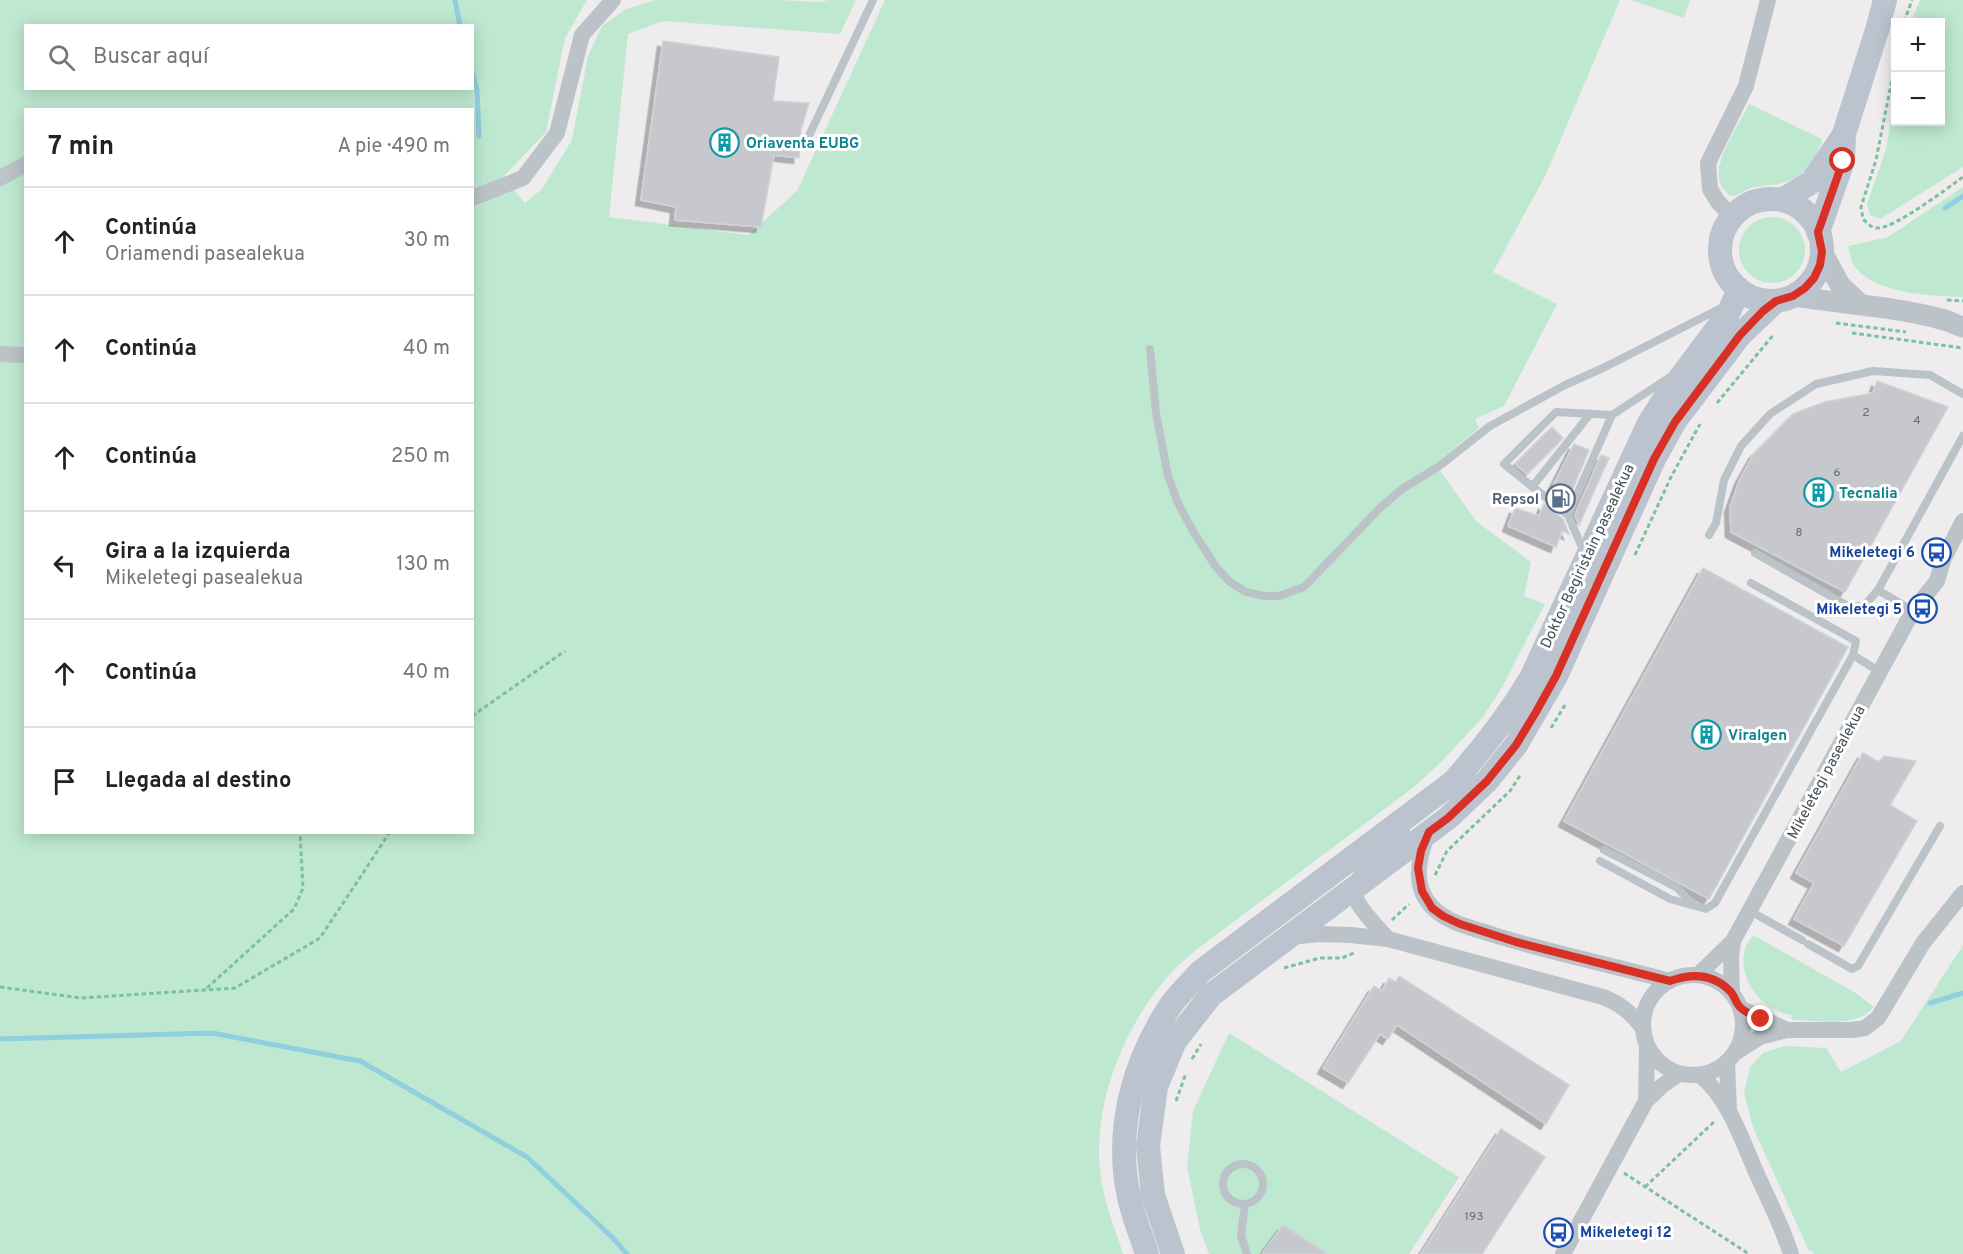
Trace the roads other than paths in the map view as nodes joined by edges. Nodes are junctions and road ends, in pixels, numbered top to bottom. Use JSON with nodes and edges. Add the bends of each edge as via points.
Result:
{"nodes":[{"id":1,"x":613,"y":0,"type":"edge"},
{"id":2,"x":873,"y":0,"type":"edge"},
{"id":3,"x":1768,"y":0,"type":"edge"},
{"id":4,"x":1885,"y":0,"type":"edge"},
{"id":5,"x":1891,"y":0,"type":"edge"},
{"id":6,"x":1878,"y":27,"type":"junction"},
{"id":7,"x":1844,"y":134,"type":"junction"},
{"id":8,"x":806,"y":142,"type":"dead end"},
{"id":9,"x":24,"y":165,"type":"edge"},
{"id":10,"x":0,"y":178,"type":"edge"},
{"id":11,"x":474,"y":197,"type":"edge"},
{"id":12,"x":1782,"y":200,"type":"junction"},
{"id":13,"x":1733,"y":217,"type":"junction"},
{"id":14,"x":1820,"y":242,"type":"junction"},
{"id":15,"x":1736,"y":296,"type":"junction"},
{"id":16,"x":1785,"y":298,"type":"junction"},
{"id":17,"x":1860,"y":304,"type":"junction"},
{"id":18,"x":1963,"y":315,"type":"edge"},
{"id":19,"x":1942,"y":319,"type":"junction"},
{"id":20,"x":1963,"y":327,"type":"edge"},
{"id":21,"x":1150,"y":350,"type":"dead end"},
{"id":22,"x":0,"y":354,"type":"edge"},
{"id":23,"x":24,"y":355,"type":"edge"},
{"id":24,"x":1690,"y":363,"type":"junction"},
{"id":25,"x":1963,"y":394,"type":"edge"},
{"id":26,"x":1590,"y":414,"type":"junction"},
{"id":27,"x":1612,"y":415,"type":"junction"},
{"id":28,"x":1963,"y":436,"type":"edge"},
{"id":29,"x":1532,"y":487,"type":"junction"},
{"id":30,"x":1568,"y":514,"type":"junction"},
{"id":31,"x":1963,"y":521,"type":"edge"},
{"id":32,"x":1709,"y":535,"type":"dead end"},
{"id":33,"x":1755,"y":553,"type":"dead end"},
{"id":34,"x":1586,"y":557,"type":"junction"},
{"id":35,"x":1751,"y":583,"type":"dead end"},
{"id":36,"x":1878,"y":590,"type":"junction"},
{"id":37,"x":1916,"y":606,"type":"junction"},
{"id":38,"x":1853,"y":655,"type":"junction"},
{"id":39,"x":1880,"y":672,"type":"junction"},
{"id":40,"x":1418,"y":809,"type":"junction"},
{"id":41,"x":1940,"y":826,"type":"dead end"},
{"id":42,"x":1429,"y":832,"type":"junction"},
{"id":43,"x":1604,"y":850,"type":"dead end"},
{"id":44,"x":1600,"y":861,"type":"dead end"},
{"id":45,"x":1356,"y":886,"type":"junction"},
{"id":46,"x":1963,"y":893,"type":"edge"},
{"id":47,"x":1692,"y":904,"type":"junction"},
{"id":48,"x":1750,"y":911,"type":"junction"},
{"id":49,"x":1287,"y":938,"type":"junction"},
{"id":50,"x":1388,"y":939,"type":"junction"},
{"id":51,"x":1733,"y":941,"type":"junction"},
{"id":52,"x":1698,"y":975,"type":"junction"},
{"id":53,"x":1670,"y":981,"type":"junction"},
{"id":54,"x":1736,"y":1001,"type":"junction"},
{"id":55,"x":1643,"y":1028,"type":"junction"},
{"id":56,"x":1787,"y":1030,"type":"junction"},
{"id":57,"x":1647,"y":1046,"type":"junction"},
{"id":58,"x":1731,"y":1058,"type":"junction"},
{"id":59,"x":1679,"y":1074,"type":"junction"},
{"id":60,"x":1700,"y":1075,"type":"junction"},
{"id":61,"x":1646,"y":1101,"type":"junction"},
{"id":62,"x":1725,"y":1113,"type":"junction"},
{"id":63,"x":1245,"y":1204,"type":"junction"},
{"id":64,"x":1791,"y":1253,"type":"edge"},
{"id":65,"x":1148,"y":1254,"type":"edge"},
{"id":66,"x":1173,"y":1254,"type":"edge"},
{"id":67,"x":1247,"y":1254,"type":"edge"},
{"id":68,"x":1563,"y":1254,"type":"edge"}],
"edges":[{"from":1,"to":11,"type":"street","via":[[582,35],[557,134],[523,178]]},
{"from":2,"to":8,"type":"lane"},
{"from":3,"to":13,"type":"street","via":[[1746,86],[1708,163],[1710,189]]},
{"from":4,"to":6,"type":"main road"},
{"from":5,"to":6,"type":"main road"},
{"from":6,"to":7,"type":"main road"},
{"from":7,"to":12,"type":"main road","via":[[1812,182]]},
{"from":7,"to":14,"type":"main road","via":[[1843,161]]},
{"from":9,"to":10,"type":"street"},
{"from":12,"to":13,"type":"main road","via":[[1752,203]]},
{"from":12,"to":14,"type":"main road","via":[[1809,215]]},
{"from":13,"to":15,"type":"main road","via":[[1722,235],[1720,250]]},
{"from":14,"to":16,"type":"main road","via":[[1820,265],[1814,278],[1805,288]]},
{"from":14,"to":17,"type":"street","via":[[1839,285]]},
{"from":15,"to":16,"type":"main road"},
{"from":15,"to":21,"type":"lane","via":[[1490,426],[1380,508],[1304,587],[1279,596],[1245,592],[1230,582],[1216,567],[1178,504],[1168,476],[1156,413]]},
{"from":15,"to":24,"type":"main road","name":"Doktor Begiristain pasealekua","via":[[1728,314]]},
{"from":16,"to":17,"type":"street"},
{"from":16,"to":42,"type":"main road","via":[[1740,335],[1675,422],[1556,676],[1516,745],[1487,781]]},
{"from":17,"to":19,"type":"street"},
{"from":18,"to":19,"type":"street"},
{"from":19,"to":20,"type":"street"},
{"from":22,"to":23,"type":"street"},
{"from":24,"to":27,"type":"lane"},
{"from":24,"to":34,"type":"main road","name":"Doktor Begiristain pasealekua","via":[[1648,423]]},
{"from":25,"to":32,"type":"lane","via":[[1930,375],[1873,371],[1816,384],[1770,414],[1742,446],[1724,480],[1716,523]]},
{"from":26,"to":27,"type":"lane"},
{"from":26,"to":29,"type":"lane"},
{"from":26,"to":29,"type":"lane","via":[[1556,412],[1504,464]]},
{"from":27,"to":30,"type":"lane"},
{"from":28,"to":36,"type":"lane"},
{"from":29,"to":30,"type":"lane"},
{"from":30,"to":34,"type":"lane"},
{"from":31,"to":37,"type":"street","name":"Mikeletegi pasealekua","via":[[1937,581]]},
{"from":33,"to":36,"type":"lane","via":[[1848,606],[1864,606]]},
{"from":34,"to":40,"type":"main road","name":"Doktor Begiristain pasealekua","via":[[1531,678],[1509,714],[1453,782]]},
{"from":35,"to":38,"type":"lane","via":[[1856,641]]},
{"from":36,"to":37,"type":"lane"},
{"from":37,"to":39,"type":"street","name":"Mikeletegi pasealekua"},
{"from":38,"to":39,"type":"lane"},
{"from":38,"to":47,"type":"lane","via":[[1715,903],[1706,909]]},
{"from":39,"to":48,"type":"street","name":"Mikeletegi pasealekua"},
{"from":40,"to":45,"type":"street","name":"Doktor Begiristain pasealekua","via":[[1401,834],[1372,859]]},
{"from":40,"to":65,"type":"main road","name":"Doktor Begiristain pasealekua","via":[[1200,972],[1168,1009],[1145,1050],[1131,1089],[1124,1148],[1129,1197]]},
{"from":41,"to":48,"type":"lane","via":[[1858,966],[1852,969]]},
{"from":42,"to":45,"type":"main road"},
{"from":42,"to":53,"type":"street","via":[[1421,851],[1419,883],[1430,905],[1443,916],[1516,942]]},
{"from":43,"to":47,"type":"lane","via":[[1676,887]]},
{"from":44,"to":47,"type":"lane","via":[[1670,899]]},
{"from":45,"to":49,"type":"main road","name":"Doktor Begiristain pasealekua"},
{"from":45,"to":50,"type":"street","via":[[1357,901]]},
{"from":46,"to":56,"type":"street","via":[[1923,944],[1878,1018],[1865,1028],[1852,1030]]},
{"from":48,"to":51,"type":"street","name":"Mikeletegi pasealekua"},
{"from":49,"to":50,"type":"street","via":[[1319,934]]},
{"from":49,"to":66,"type":"main road","name":"Doktor Begiristain pasealekua","via":[[1212,995],[1175,1041],[1156,1087],[1148,1146],[1150,1170],[1153,1195]]},
{"from":50,"to":55,"type":"street","via":[[1603,997],[1630,1012]]},
{"from":51,"to":52,"type":"street","name":"Mikeletegi pasealekua"},
{"from":51,"to":54,"type":"street","name":"Mikeletegi pasealekua"},
{"from":52,"to":53,"type":"street"},
{"from":52,"to":54,"type":"street","via":[[1723,985]]},
{"from":53,"to":55,"type":"street","via":[[1649,1000]]},
{"from":54,"to":56,"type":"street"},
{"from":54,"to":58,"type":"street","via":[[1743,1023],[1741,1039]]},
{"from":55,"to":57,"type":"street"},
{"from":56,"to":58,"type":"street","via":[[1760,1037]]},
{"from":57,"to":59,"type":"street","via":[[1661,1063]]},
{"from":57,"to":61,"type":"street"},
{"from":58,"to":60,"type":"street","via":[[1715,1071]]},
{"from":58,"to":62,"type":"street"},
{"from":59,"to":60,"type":"street"},
{"from":59,"to":61,"type":"street"},
{"from":60,"to":62,"type":"street","via":[[1707,1080]]},
{"from":61,"to":68,"type":"street"},
{"from":62,"to":64,"type":"street"},
{"from":63,"to":63,"type":"lane","via":[[1260,1194],[1262,1181],[1256,1170],[1244,1165],[1231,1168],[1223,1185],[1232,1201]]},
{"from":63,"to":67,"type":"lane","via":[[1241,1236]]}]}
